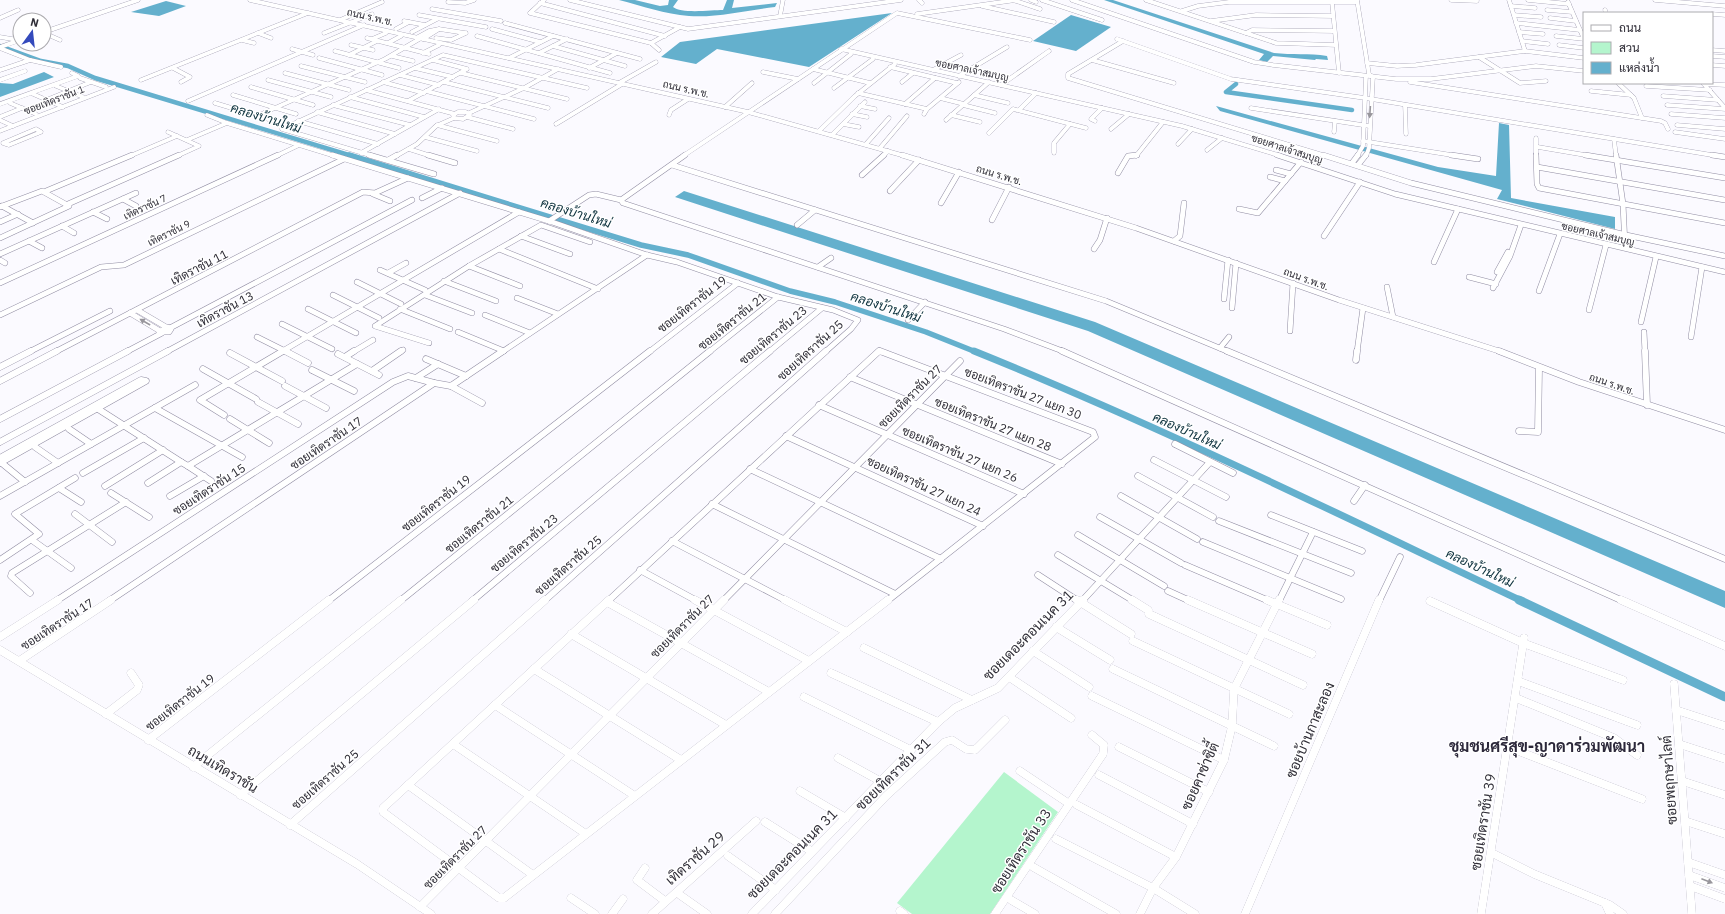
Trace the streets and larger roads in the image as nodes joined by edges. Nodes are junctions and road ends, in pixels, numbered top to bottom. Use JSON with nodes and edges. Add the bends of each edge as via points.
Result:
{"nodes":[{"id":1,"x":138,"y":0,"type":"edge"},
{"id":2,"x":250,"y":0,"type":"edge"},
{"id":3,"x":474,"y":0,"type":"edge"},
{"id":4,"x":544,"y":0,"type":"edge"},
{"id":5,"x":570,"y":0,"type":"edge"},
{"id":6,"x":901,"y":0,"type":"edge"},
{"id":7,"x":1014,"y":0,"type":"edge"},
{"id":8,"x":1031,"y":0,"type":"edge"},
{"id":9,"x":1042,"y":0,"type":"edge"},
{"id":10,"x":1072,"y":0,"type":"edge"},
{"id":11,"x":1146,"y":0,"type":"edge"},
{"id":12,"x":1451,"y":0,"type":"edge"},
{"id":13,"x":1477,"y":0,"type":"edge"},
{"id":14,"x":1509,"y":0,"type":"edge"},
{"id":15,"x":1528,"y":0,"type":"edge"},
{"id":16,"x":1655,"y":0,"type":"edge"},
{"id":17,"x":783,"y":1,"type":"edge"},
{"id":18,"x":1357,"y":1,"type":"edge"},
{"id":19,"x":1538,"y":1,"type":"edge"},
{"id":20,"x":382,"y":2,"type":"dead end"},
{"id":21,"x":448,"y":2,"type":"dead end"},
{"id":22,"x":842,"y":2,"type":"dead end"},
{"id":23,"x":1036,"y":2,"type":"dead end"},
{"id":24,"x":1332,"y":2,"type":"junction"},
{"id":25,"x":540,"y":3,"type":"junction"},
{"id":26,"x":981,"y":5,"type":"junction"},
{"id":27,"x":372,"y":6,"type":"junction"},
{"id":28,"x":1511,"y":6,"type":"junction"},
{"id":29,"x":1725,"y":6,"type":"edge"},
{"id":30,"x":846,"y":7,"type":"junction"},
{"id":31,"x":1534,"y":8,"type":"dead end"},
{"id":32,"x":380,"y":9,"type":"dead end"},
{"id":33,"x":432,"y":9,"type":"dead end"},
{"id":34,"x":1040,"y":9,"type":"dead end"},
{"id":35,"x":18,"y":10,"type":"dead end"},
{"id":36,"x":636,"y":10,"type":"dead end"},
{"id":37,"x":1547,"y":10,"type":"dead end"},
{"id":38,"x":1181,"y":12,"type":"junction"},
{"id":39,"x":1572,"y":12,"type":"junction"},
{"id":40,"x":308,"y":13,"type":"junction"},
{"id":41,"x":766,"y":13,"type":"dead end"},
{"id":42,"x":372,"y":14,"type":"dead end"},
{"id":43,"x":464,"y":14,"type":"junction"},
{"id":44,"x":628,"y":14,"type":"junction"},
{"id":45,"x":1713,"y":14,"type":"edge"},
{"id":46,"x":419,"y":15,"type":"dead end"},
{"id":47,"x":914,"y":15,"type":"junction"},
{"id":48,"x":1514,"y":15,"type":"junction"},
{"id":49,"x":1725,"y":15,"type":"edge"},
{"id":50,"x":780,"y":16,"type":"junction"},
{"id":51,"x":1333,"y":16,"type":"junction"},
{"id":52,"x":1540,"y":17,"type":"dead end"},
{"id":53,"x":0,"y":18,"type":"edge"},
{"id":54,"x":769,"y":18,"type":"junction"},
{"id":55,"x":1550,"y":18,"type":"dead end"},
{"id":56,"x":437,"y":19,"type":"junction"},
{"id":57,"x":340,"y":20,"type":"junction"},
{"id":58,"x":1102,"y":20,"type":"dead end"},
{"id":59,"x":404,"y":21,"type":"dead end"},
{"id":60,"x":1576,"y":21,"type":"junction"},
{"id":61,"x":351,"y":22,"type":"junction"},
{"id":62,"x":409,"y":22,"type":"junction"},
{"id":63,"x":452,"y":22,"type":"junction"},
{"id":64,"x":1054,"y":22,"type":"dead end"},
{"id":65,"x":1211,"y":22,"type":"junction"},
{"id":66,"x":1516,"y":23,"type":"junction"},
{"id":67,"x":364,"y":25,"type":"junction"},
{"id":68,"x":425,"y":25,"type":"junction"},
{"id":69,"x":486,"y":27,"type":"dead end"},
{"id":70,"x":680,"y":27,"type":"junction"},
{"id":71,"x":396,"y":29,"type":"dead end"},
{"id":72,"x":439,"y":29,"type":"junction"},
{"id":73,"x":492,"y":29,"type":"dead end"},
{"id":74,"x":52,"y":30,"type":"edge"},
{"id":75,"x":1580,"y":30,"type":"junction"},
{"id":76,"x":1334,"y":31,"type":"junction"},
{"id":77,"x":412,"y":32,"type":"dead end"},
{"id":78,"x":1519,"y":32,"type":"junction"},
{"id":79,"x":258,"y":33,"type":"junction"},
{"id":80,"x":324,"y":33,"type":"dead end"},
{"id":81,"x":386,"y":33,"type":"dead end"},
{"id":82,"x":1246,"y":33,"type":"junction"},
{"id":83,"x":1543,"y":34,"type":"dead end"},
{"id":84,"x":52,"y":36,"type":"edge"},
{"id":85,"x":401,"y":36,"type":"dead end"},
{"id":86,"x":477,"y":36,"type":"dead end"},
{"id":87,"x":553,"y":36,"type":"junction"},
{"id":88,"x":666,"y":36,"type":"junction"},
{"id":89,"x":1556,"y":36,"type":"dead end"},
{"id":90,"x":0,"y":37,"type":"edge"},
{"id":91,"x":1583,"y":37,"type":"edge"},
{"id":92,"x":271,"y":38,"type":"dead end"},
{"id":93,"x":367,"y":38,"type":"dead end"},
{"id":94,"x":422,"y":38,"type":"junction"},
{"id":95,"x":436,"y":38,"type":"dead end"},
{"id":96,"x":12,"y":39,"type":"edge"},
{"id":97,"x":372,"y":39,"type":"junction"},
{"id":98,"x":1117,"y":39,"type":"dead end"},
{"id":99,"x":1583,"y":39,"type":"edge"},
{"id":100,"x":60,"y":40,"type":"dead end"},
{"id":101,"x":242,"y":40,"type":"junction"},
{"id":102,"x":377,"y":40,"type":"junction"},
{"id":103,"x":567,"y":40,"type":"junction"},
{"id":104,"x":1030,"y":40,"type":"dead end"},
{"id":105,"x":1123,"y":41,"type":"junction"},
{"id":106,"x":1522,"y":41,"type":"junction"},
{"id":107,"x":540,"y":42,"type":"junction"},
{"id":108,"x":12,"y":43,"type":"edge"},
{"id":109,"x":254,"y":43,"type":"dead end"},
{"id":110,"x":388,"y":43,"type":"junction"},
{"id":111,"x":651,"y":44,"type":"junction"},
{"id":112,"x":1548,"y":44,"type":"dead end"},
{"id":113,"x":351,"y":45,"type":"dead end"},
{"id":114,"x":439,"y":45,"type":"dead end"},
{"id":115,"x":1336,"y":45,"type":"junction"},
{"id":116,"x":1559,"y":45,"type":"dead end"},
{"id":117,"x":553,"y":46,"type":"junction"},
{"id":118,"x":0,"y":47,"type":"edge"},
{"id":119,"x":1007,"y":47,"type":"dead end"},
{"id":120,"x":364,"y":48,"type":"junction"},
{"id":121,"x":406,"y":48,"type":"junction"},
{"id":122,"x":1583,"y":48,"type":"edge"},
{"id":123,"x":292,"y":49,"type":"dead end"},
{"id":124,"x":373,"y":50,"type":"dead end"},
{"id":125,"x":526,"y":50,"type":"junction"},
{"id":126,"x":659,"y":50,"type":"dead end"},
{"id":127,"x":841,"y":50,"type":"junction"},
{"id":128,"x":1713,"y":50,"type":"edge"},
{"id":129,"x":1049,"y":51,"type":"dead end"},
{"id":130,"x":1525,"y":51,"type":"junction"},
{"id":131,"x":1725,"y":51,"type":"edge"},
{"id":132,"x":302,"y":52,"type":"junction"},
{"id":133,"x":335,"y":52,"type":"dead end"},
{"id":134,"x":423,"y":53,"type":"junction"},
{"id":135,"x":539,"y":53,"type":"junction"},
{"id":136,"x":617,"y":53,"type":"junction"},
{"id":137,"x":429,"y":54,"type":"dead end"},
{"id":138,"x":851,"y":54,"type":"dead end"},
{"id":139,"x":312,"y":55,"type":"dead end"},
{"id":140,"x":349,"y":55,"type":"junction"},
{"id":141,"x":961,"y":55,"type":"dead end"},
{"id":142,"x":392,"y":56,"type":"junction"},
{"id":143,"x":1713,"y":56,"type":"edge"},
{"id":144,"x":1479,"y":57,"type":"junction"},
{"id":145,"x":1725,"y":57,"type":"edge"},
{"id":146,"x":320,"y":58,"type":"dead end"},
{"id":147,"x":509,"y":58,"type":"junction"},
{"id":148,"x":1583,"y":58,"type":"edge"},
{"id":149,"x":640,"y":59,"type":"dead end"},
{"id":150,"x":873,"y":59,"type":"dead end"},
{"id":151,"x":30,"y":60,"type":"junction"},
{"id":152,"x":433,"y":60,"type":"junction"},
{"id":153,"x":604,"y":60,"type":"junction"},
{"id":154,"x":1092,"y":60,"type":"junction"},
{"id":155,"x":413,"y":61,"type":"dead end"},
{"id":156,"x":378,"y":62,"type":"junction"},
{"id":157,"x":656,"y":62,"type":"dead end"},
{"id":158,"x":1367,"y":63,"type":"junction"},
{"id":159,"x":895,"y":64,"type":"dead end"},
{"id":160,"x":1713,"y":65,"type":"edge"},
{"id":161,"x":301,"y":66,"type":"dead end"},
{"id":162,"x":625,"y":66,"type":"dead end"},
{"id":163,"x":1725,"y":66,"type":"edge"},
{"id":164,"x":61,"y":67,"type":"dead end"},
{"id":165,"x":890,"y":67,"type":"junction"},
{"id":166,"x":173,"y":68,"type":"junction"},
{"id":167,"x":399,"y":68,"type":"dead end"},
{"id":168,"x":415,"y":68,"type":"junction"},
{"id":169,"x":552,"y":68,"type":"junction"},
{"id":170,"x":590,"y":68,"type":"junction"},
{"id":171,"x":814,"y":68,"type":"junction"},
{"id":172,"x":558,"y":69,"type":"junction"},
{"id":173,"x":0,"y":70,"type":"edge"},
{"id":174,"x":362,"y":70,"type":"junction"},
{"id":175,"x":933,"y":70,"type":"junction"},
{"id":176,"x":25,"y":71,"type":"dead end"},
{"id":177,"x":828,"y":71,"type":"junction"},
{"id":178,"x":1501,"y":71,"type":"junction"},
{"id":179,"x":1583,"y":71,"type":"edge"},
{"id":180,"x":285,"y":72,"type":"dead end"},
{"id":181,"x":582,"y":72,"type":"dead end"},
{"id":182,"x":763,"y":72,"type":"dead end"},
{"id":183,"x":72,"y":73,"type":"dead end"},
{"id":184,"x":253,"y":73,"type":"junction"},
{"id":185,"x":461,"y":73,"type":"junction"},
{"id":186,"x":610,"y":73,"type":"dead end"},
{"id":187,"x":913,"y":73,"type":"junction"},
{"id":188,"x":1339,"y":73,"type":"junction"},
{"id":189,"x":259,"y":75,"type":"dead end"},
{"id":190,"x":382,"y":75,"type":"dead end"},
{"id":191,"x":400,"y":75,"type":"junction"},
{"id":192,"x":1369,"y":76,"type":"junction"},
{"id":193,"x":345,"y":77,"type":"junction"},
{"id":194,"x":453,"y":77,"type":"junction"},
{"id":195,"x":538,"y":77,"type":"junction"},
{"id":196,"x":849,"y":77,"type":"junction"},
{"id":197,"x":960,"y":77,"type":"junction"},
{"id":198,"x":80,"y":78,"type":"dead end"},
{"id":199,"x":543,"y":78,"type":"junction"},
{"id":200,"x":935,"y":78,"type":"junction"},
{"id":201,"x":798,"y":79,"type":"junction"},
{"id":202,"x":1396,"y":79,"type":"junction"},
{"id":203,"x":0,"y":80,"type":"edge"},
{"id":204,"x":141,"y":80,"type":"dead end"},
{"id":205,"x":268,"y":80,"type":"dead end"},
{"id":206,"x":1546,"y":81,"type":"dead end"},
{"id":207,"x":91,"y":82,"type":"junction"},
{"id":208,"x":182,"y":82,"type":"dead end"},
{"id":209,"x":365,"y":82,"type":"dead end"},
{"id":210,"x":383,"y":82,"type":"junction"},
{"id":211,"x":444,"y":82,"type":"junction"},
{"id":212,"x":872,"y":82,"type":"junction"},
{"id":213,"x":902,"y":82,"type":"dead end"},
{"id":214,"x":620,"y":83,"type":"junction"},
{"id":215,"x":752,"y":83,"type":"dead end"},
{"id":216,"x":814,"y":83,"type":"dead end"},
{"id":217,"x":957,"y":83,"type":"junction"},
{"id":218,"x":1174,"y":83,"type":"dead end"},
{"id":219,"x":329,"y":84,"type":"junction"},
{"id":220,"x":987,"y":84,"type":"junction"},
{"id":221,"x":1619,"y":84,"type":"edge"},
{"id":222,"x":1704,"y":84,"type":"edge"},
{"id":223,"x":1713,"y":84,"type":"edge"},
{"id":224,"x":439,"y":85,"type":"junction"},
{"id":225,"x":1001,"y":85,"type":"junction"},
{"id":226,"x":1725,"y":85,"type":"edge"},
{"id":227,"x":56,"y":86,"type":"dead end"},
{"id":228,"x":1646,"y":86,"type":"dead end"},
{"id":229,"x":106,"y":87,"type":"dead end"},
{"id":230,"x":114,"y":87,"type":"dead end"},
{"id":231,"x":251,"y":87,"type":"dead end"},
{"id":232,"x":522,"y":88,"type":"junction"},
{"id":233,"x":587,"y":88,"type":"dead end"},
{"id":234,"x":834,"y":88,"type":"dead end"},
{"id":235,"x":349,"y":90,"type":"dead end"},
{"id":236,"x":366,"y":90,"type":"junction"},
{"id":237,"x":1710,"y":90,"type":"junction"},
{"id":238,"x":69,"y":91,"type":"junction"},
{"id":239,"x":1591,"y":91,"type":"dead end"},
{"id":240,"x":312,"y":92,"type":"junction"},
{"id":241,"x":425,"y":92,"type":"junction"},
{"id":242,"x":858,"y":93,"type":"junction"},
{"id":243,"x":888,"y":93,"type":"dead end"},
{"id":244,"x":1036,"y":93,"type":"junction"},
{"id":245,"x":33,"y":94,"type":"dead end"},
{"id":246,"x":1025,"y":94,"type":"dead end"},
{"id":247,"x":233,"y":95,"type":"dead end"},
{"id":248,"x":974,"y":95,"type":"junction"},
{"id":249,"x":1631,"y":95,"type":"junction"},
{"id":250,"x":1662,"y":96,"type":"dead end"},
{"id":251,"x":83,"y":97,"type":"dead end"},
{"id":252,"x":331,"y":97,"type":"dead end"},
{"id":253,"x":350,"y":97,"type":"junction"},
{"id":254,"x":503,"y":97,"type":"junction"},
{"id":255,"x":882,"y":98,"type":"junction"},
{"id":256,"x":940,"y":98,"type":"junction"},
{"id":257,"x":1365,"y":98,"type":"junction"},
{"id":258,"x":567,"y":99,"type":"dead end"},
{"id":259,"x":688,"y":99,"type":"junction"},
{"id":260,"x":1371,"y":99,"type":"junction"},
{"id":261,"x":46,"y":100,"type":"junction"},
{"id":262,"x":294,"y":100,"type":"junction"},
{"id":263,"x":1718,"y":100,"type":"junction"},
{"id":264,"x":188,"y":101,"type":"dead end"},
{"id":265,"x":408,"y":101,"type":"junction"},
{"id":266,"x":865,"y":102,"type":"dead end"},
{"id":267,"x":10,"y":103,"type":"dead end"},
{"id":268,"x":215,"y":103,"type":"dead end"},
{"id":269,"x":1008,"y":103,"type":"dead end"},
{"id":270,"x":0,"y":104,"type":"edge"},
{"id":271,"x":905,"y":104,"type":"junction"},
{"id":272,"x":963,"y":104,"type":"junction"},
{"id":273,"x":313,"y":105,"type":"dead end"},
{"id":274,"x":333,"y":105,"type":"junction"},
{"id":275,"x":483,"y":105,"type":"junction"},
{"id":276,"x":1405,"y":105,"type":"junction"},
{"id":277,"x":1667,"y":105,"type":"dead end"},
{"id":278,"x":860,"y":106,"type":"junction"},
{"id":279,"x":63,"y":107,"type":"junction"},
{"id":280,"x":724,"y":107,"type":"junction"},
{"id":281,"x":22,"y":108,"type":"junction"},
{"id":282,"x":275,"y":108,"type":"junction"},
{"id":283,"x":548,"y":108,"type":"dead end"},
{"id":284,"x":1102,"y":108,"type":"junction"},
{"id":285,"x":1251,"y":108,"type":"dead end"},
{"id":286,"x":439,"y":109,"type":"junction"},
{"id":287,"x":875,"y":109,"type":"dead end"},
{"id":288,"x":927,"y":109,"type":"junction"},
{"id":289,"x":1725,"y":109,"type":"edge"},
{"id":290,"x":1019,"y":110,"type":"junction"},
{"id":291,"x":565,"y":111,"type":"dead end"},
{"id":292,"x":317,"y":112,"type":"junction"},
{"id":293,"x":464,"y":112,"type":"junction"},
{"id":294,"x":748,"y":112,"type":"junction"},
{"id":295,"x":572,"y":113,"type":"junction"},
{"id":296,"x":995,"y":113,"type":"dead end"},
{"id":297,"x":36,"y":114,"type":"dead end"},
{"id":298,"x":296,"y":114,"type":"dead end"},
{"id":299,"x":669,"y":114,"type":"dead end"},
{"id":300,"x":852,"y":114,"type":"junction"},
{"id":301,"x":924,"y":114,"type":"dead end"},
{"id":302,"x":1129,"y":114,"type":"junction"},
{"id":303,"x":1672,"y":114,"type":"dead end"},
{"id":304,"x":207,"y":115,"type":"dead end"},
{"id":305,"x":468,"y":115,"type":"junction"},
{"id":306,"x":951,"y":115,"type":"junction"},
{"id":307,"x":257,"y":116,"type":"junction"},
{"id":308,"x":454,"y":116,"type":"junction"},
{"id":309,"x":907,"y":116,"type":"dead end"},
{"id":310,"x":0,"y":117,"type":"edge"},
{"id":311,"x":867,"y":117,"type":"dead end"},
{"id":312,"x":424,"y":118,"type":"junction"},
{"id":313,"x":889,"y":118,"type":"dead end"},
{"id":314,"x":1642,"y":118,"type":"junction"},
{"id":315,"x":1725,"y":118,"type":"edge"},
{"id":316,"x":534,"y":119,"type":"dead end"},
{"id":317,"x":0,"y":120,"type":"edge"},
{"id":318,"x":946,"y":120,"type":"dead end"},
{"id":319,"x":1335,"y":120,"type":"junction"},
{"id":320,"x":298,"y":121,"type":"junction"},
{"id":321,"x":1095,"y":121,"type":"dead end"},
{"id":322,"x":278,"y":122,"type":"dead end"},
{"id":323,"x":980,"y":122,"type":"dead end"},
{"id":324,"x":1163,"y":122,"type":"junction"},
{"id":325,"x":229,"y":124,"type":"junction"},
{"id":326,"x":556,"y":124,"type":"dead end"},
{"id":327,"x":843,"y":124,"type":"junction"},
{"id":328,"x":1070,"y":124,"type":"junction"},
{"id":329,"x":410,"y":125,"type":"junction"},
{"id":330,"x":437,"y":125,"type":"junction"},
{"id":331,"x":1363,"y":125,"type":"junction"},
{"id":332,"x":1677,"y":125,"type":"dead end"},
{"id":333,"x":13,"y":126,"type":"junction"},
{"id":334,"x":1370,"y":126,"type":"junction"},
{"id":335,"x":859,"y":127,"type":"dead end"},
{"id":336,"x":1086,"y":128,"type":"dead end"},
{"id":337,"x":514,"y":129,"type":"dead end"},
{"id":338,"x":1111,"y":129,"type":"dead end"},
{"id":339,"x":1192,"y":129,"type":"junction"},
{"id":340,"x":1668,"y":129,"type":"dead end"},
{"id":341,"x":1725,"y":129,"type":"edge"},
{"id":342,"x":0,"y":131,"type":"edge"},
{"id":343,"x":819,"y":131,"type":"junction"},
{"id":344,"x":168,"y":132,"type":"dead end"},
{"id":345,"x":1334,"y":132,"type":"dead end"},
{"id":346,"x":1675,"y":132,"type":"dead end"},
{"id":347,"x":989,"y":133,"type":"dead end"},
{"id":348,"x":395,"y":134,"type":"junction"},
{"id":349,"x":1406,"y":134,"type":"dead end"},
{"id":350,"x":832,"y":135,"type":"junction"},
{"id":351,"x":177,"y":136,"type":"junction"},
{"id":352,"x":425,"y":137,"type":"junction"},
{"id":353,"x":1222,"y":138,"type":"junction"},
{"id":354,"x":1536,"y":138,"type":"dead end"},
{"id":355,"x":1614,"y":139,"type":"junction"},
{"id":356,"x":1725,"y":139,"type":"edge"},
{"id":357,"x":189,"y":141,"type":"junction"},
{"id":358,"x":497,"y":141,"type":"dead end"},
{"id":359,"x":1363,"y":143,"type":"junction"},
{"id":360,"x":378,"y":144,"type":"junction"},
{"id":361,"x":866,"y":144,"type":"junction"},
{"id":362,"x":1178,"y":144,"type":"dead end"},
{"id":363,"x":2,"y":145,"type":"edge"},
{"id":364,"x":297,"y":146,"type":"dead end"},
{"id":365,"x":1538,"y":146,"type":"junction"},
{"id":366,"x":880,"y":148,"type":"junction"},
{"id":367,"x":1369,"y":148,"type":"junction"},
{"id":368,"x":409,"y":149,"type":"junction"},
{"id":369,"x":888,"y":150,"type":"junction"},
{"id":370,"x":1206,"y":150,"type":"dead end"},
{"id":371,"x":477,"y":151,"type":"dead end"},
{"id":372,"x":361,"y":153,"type":"junction"},
{"id":373,"x":1054,"y":154,"type":"dead end"},
{"id":374,"x":1725,"y":157,"type":"edge"},
{"id":375,"x":344,"y":159,"type":"junction"},
{"id":376,"x":1478,"y":159,"type":"dead end"},
{"id":377,"x":388,"y":160,"type":"junction"},
{"id":378,"x":919,"y":160,"type":"junction"},
{"id":379,"x":1616,"y":160,"type":"junction"},
{"id":380,"x":1301,"y":162,"type":"junction"},
{"id":381,"x":455,"y":163,"type":"dead end"},
{"id":382,"x":1352,"y":163,"type":"junction"},
{"id":383,"x":672,"y":165,"type":"junction"},
{"id":384,"x":1358,"y":165,"type":"junction"},
{"id":385,"x":1537,"y":167,"type":"junction"},
{"id":386,"x":1276,"y":170,"type":"dead end"},
{"id":387,"x":959,"y":172,"type":"junction"},
{"id":388,"x":1118,"y":173,"type":"dead end"},
{"id":389,"x":434,"y":174,"type":"dead end"},
{"id":390,"x":1291,"y":174,"type":"junction"},
{"id":391,"x":862,"y":175,"type":"dead end"},
{"id":392,"x":1270,"y":177,"type":"dead end"},
{"id":393,"x":408,"y":178,"type":"junction"},
{"id":394,"x":1725,"y":178,"type":"edge"},
{"id":395,"x":1285,"y":181,"type":"junction"},
{"id":396,"x":1620,"y":181,"type":"junction"},
{"id":397,"x":1360,"y":182,"type":"junction"},
{"id":398,"x":1009,"y":187,"type":"junction"},
{"id":399,"x":442,"y":188,"type":"junction"},
{"id":400,"x":355,"y":190,"type":"dead end"},
{"id":401,"x":890,"y":191,"type":"dead end"},
{"id":402,"x":46,"y":192,"type":"junction"},
{"id":403,"x":136,"y":193,"type":"dead end"},
{"id":404,"x":362,"y":193,"type":"junction"},
{"id":405,"x":460,"y":193,"type":"junction"},
{"id":406,"x":373,"y":194,"type":"junction"},
{"id":407,"x":422,"y":198,"type":"dead end"},
{"id":408,"x":123,"y":199,"type":"junction"},
{"id":409,"x":412,"y":200,"type":"dead end"},
{"id":410,"x":621,"y":200,"type":"junction"},
{"id":411,"x":1725,"y":200,"type":"edge"},
{"id":412,"x":390,"y":201,"type":"dead end"},
{"id":413,"x":941,"y":203,"type":"dead end"},
{"id":414,"x":1184,"y":203,"type":"dead end"},
{"id":415,"x":68,"y":204,"type":"junction"},
{"id":416,"x":1623,"y":204,"type":"junction"},
{"id":417,"x":1,"y":206,"type":"edge"},
{"id":418,"x":136,"y":206,"type":"dead end"},
{"id":419,"x":1239,"y":209,"type":"dead end"},
{"id":420,"x":1458,"y":209,"type":"junction"},
{"id":421,"x":815,"y":210,"type":"junction"},
{"id":422,"x":93,"y":212,"type":"junction"},
{"id":423,"x":519,"y":212,"type":"junction"},
{"id":424,"x":18,"y":214,"type":"junction"},
{"id":425,"x":1107,"y":218,"type":"junction"},
{"id":426,"x":107,"y":219,"type":"dead end"},
{"id":427,"x":551,"y":220,"type":"junction"},
{"id":428,"x":992,"y":220,"type":"dead end"},
{"id":429,"x":0,"y":222,"type":"edge"},
{"id":430,"x":1725,"y":222,"type":"edge"},
{"id":431,"x":33,"y":223,"type":"junction"},
{"id":432,"x":797,"y":225,"type":"dead end"},
{"id":433,"x":1521,"y":225,"type":"junction"},
{"id":434,"x":62,"y":226,"type":"junction"},
{"id":435,"x":74,"y":233,"type":"dead end"},
{"id":436,"x":1560,"y":234,"type":"junction"},
{"id":437,"x":1626,"y":235,"type":"junction"},
{"id":438,"x":521,"y":236,"type":"junction"},
{"id":439,"x":1324,"y":236,"type":"dead end"},
{"id":440,"x":0,"y":238,"type":"edge"},
{"id":441,"x":29,"y":241,"type":"junction"},
{"id":442,"x":1174,"y":241,"type":"junction"},
{"id":443,"x":590,"y":242,"type":"dead end"},
{"id":444,"x":1606,"y":245,"type":"junction"},
{"id":445,"x":1625,"y":246,"type":"dead end"},
{"id":446,"x":42,"y":248,"type":"dead end"},
{"id":447,"x":499,"y":249,"type":"junction"},
{"id":448,"x":1094,"y":249,"type":"dead end"},
{"id":449,"x":0,"y":254,"type":"edge"},
{"id":450,"x":570,"y":254,"type":"dead end"},
{"id":451,"x":647,"y":255,"type":"junction"},
{"id":452,"x":1725,"y":256,"type":"edge"},
{"id":453,"x":1656,"y":257,"type":"junction"},
{"id":454,"x":831,"y":258,"type":"dead end"},
{"id":455,"x":1228,"y":260,"type":"junction"},
{"id":456,"x":1434,"y":262,"type":"dead end"},
{"id":457,"x":406,"y":263,"type":"dead end"},
{"id":458,"x":1236,"y":263,"type":"junction"},
{"id":459,"x":469,"y":266,"type":"junction"},
{"id":460,"x":818,"y":267,"type":"junction"},
{"id":461,"x":1702,"y":267,"type":"junction"},
{"id":462,"x":380,"y":270,"type":"dead end"},
{"id":463,"x":1725,"y":272,"type":"edge"},
{"id":464,"x":388,"y":273,"type":"junction"},
{"id":465,"x":1469,"y":277,"type":"dead end"},
{"id":466,"x":404,"y":280,"type":"junction"},
{"id":467,"x":444,"y":281,"type":"junction"},
{"id":468,"x":356,"y":282,"type":"dead end"},
{"id":469,"x":0,"y":283,"type":"edge"},
{"id":470,"x":738,"y":283,"type":"junction"},
{"id":471,"x":1293,"y":283,"type":"junction"},
{"id":472,"x":520,"y":286,"type":"dead end"},
{"id":473,"x":1387,"y":287,"type":"dead end"},
{"id":474,"x":598,"y":289,"type":"junction"},
{"id":475,"x":1539,"y":291,"type":"dead end"},
{"id":476,"x":425,"y":292,"type":"junction"},
{"id":477,"x":380,"y":294,"type":"junction"},
{"id":478,"x":333,"y":295,"type":"dead end"},
{"id":479,"x":778,"y":297,"type":"junction"},
{"id":480,"x":517,"y":298,"type":"dead end"},
{"id":481,"x":1224,"y":299,"type":"dead end"},
{"id":482,"x":496,"y":301,"type":"dead end"},
{"id":483,"x":925,"y":302,"type":"junction"},
{"id":484,"x":357,"y":307,"type":"junction"},
{"id":485,"x":401,"y":307,"type":"junction"},
{"id":486,"x":822,"y":308,"type":"junction"},
{"id":487,"x":1232,"y":308,"type":"dead end"},
{"id":488,"x":1363,"y":308,"type":"junction"},
{"id":489,"x":308,"y":309,"type":"dead end"},
{"id":490,"x":137,"y":310,"type":"junction"},
{"id":491,"x":1590,"y":310,"type":"dead end"},
{"id":492,"x":110,"y":311,"type":"dead end"},
{"id":493,"x":130,"y":313,"type":"junction"},
{"id":494,"x":472,"y":313,"type":"dead end"},
{"id":495,"x":558,"y":314,"type":"junction"},
{"id":496,"x":0,"y":315,"type":"edge"},
{"id":497,"x":486,"y":315,"type":"dead end"},
{"id":498,"x":1394,"y":317,"type":"junction"},
{"id":499,"x":379,"y":318,"type":"dead end"},
{"id":500,"x":908,"y":320,"type":"dead end"},
{"id":501,"x":333,"y":321,"type":"junction"},
{"id":502,"x":1641,"y":322,"type":"dead end"},
{"id":503,"x":282,"y":324,"type":"dead end"},
{"id":504,"x":168,"y":328,"type":"junction"},
{"id":505,"x":450,"y":329,"type":"dead end"},
{"id":506,"x":1290,"y":331,"type":"dead end"},
{"id":507,"x":161,"y":332,"type":"junction"},
{"id":508,"x":458,"y":332,"type":"dead end"},
{"id":509,"x":1644,"y":332,"type":"dead end"},
{"id":510,"x":356,"y":333,"type":"dead end"},
{"id":511,"x":530,"y":333,"type":"junction"},
{"id":512,"x":307,"y":336,"type":"junction"},
{"id":513,"x":1229,"y":337,"type":"dead end"},
{"id":514,"x":1691,"y":337,"type":"dead end"},
{"id":515,"x":257,"y":338,"type":"dead end"},
{"id":516,"x":373,"y":340,"type":"dead end"},
{"id":517,"x":429,"y":343,"type":"dead end"},
{"id":518,"x":1220,"y":348,"type":"junction"},
{"id":519,"x":332,"y":349,"type":"dead end"},
{"id":520,"x":403,"y":350,"type":"dead end"},
{"id":521,"x":283,"y":351,"type":"junction"},
{"id":522,"x":504,"y":351,"type":"junction"},
{"id":523,"x":230,"y":354,"type":"dead end"},
{"id":524,"x":338,"y":354,"type":"dead end"},
{"id":525,"x":345,"y":357,"type":"junction"},
{"id":526,"x":426,"y":359,"type":"dead end"},
{"id":527,"x":960,"y":360,"type":"dead end"},
{"id":528,"x":1356,"y":360,"type":"dead end"},
{"id":529,"x":308,"y":363,"type":"dead end"},
{"id":530,"x":358,"y":364,"type":"junction"},
{"id":531,"x":438,"y":364,"type":"junction"},
{"id":532,"x":0,"y":367,"type":"edge"},
{"id":533,"x":256,"y":367,"type":"junction"},
{"id":534,"x":1539,"y":368,"type":"junction"},
{"id":535,"x":203,"y":369,"type":"dead end"},
{"id":536,"x":312,"y":370,"type":"dead end"},
{"id":537,"x":372,"y":371,"type":"junction"},
{"id":538,"x":380,"y":375,"type":"dead end"},
{"id":539,"x":466,"y":376,"type":"junction"},
{"id":540,"x":945,"y":376,"type":"junction"},
{"id":541,"x":850,"y":377,"type":"junction"},
{"id":542,"x":416,"y":378,"type":"junction"},
{"id":543,"x":0,"y":380,"type":"edge"},
{"id":544,"x":331,"y":380,"type":"junction"},
{"id":545,"x":227,"y":384,"type":"junction"},
{"id":546,"x":434,"y":384,"type":"junction"},
{"id":547,"x":195,"y":385,"type":"dead end"},
{"id":548,"x":451,"y":386,"type":"junction"},
{"id":549,"x":354,"y":391,"type":"dead end"},
{"id":550,"x":305,"y":396,"type":"junction"},
{"id":551,"x":482,"y":403,"type":"dead end"},
{"id":552,"x":917,"y":404,"type":"junction"},
{"id":553,"x":818,"y":405,"type":"junction"},
{"id":554,"x":1647,"y":405,"type":"junction"},
{"id":555,"x":95,"y":407,"type":"junction"},
{"id":556,"x":155,"y":408,"type":"junction"},
{"id":557,"x":326,"y":408,"type":"dead end"},
{"id":558,"x":277,"y":412,"type":"junction"},
{"id":559,"x":0,"y":419,"type":"edge"},
{"id":560,"x":298,"y":424,"type":"dead end"},
{"id":561,"x":124,"y":426,"type":"junction"},
{"id":562,"x":69,"y":429,"type":"dead end"},
{"id":563,"x":1725,"y":430,"type":"edge"},
{"id":564,"x":247,"y":431,"type":"junction"},
{"id":565,"x":1519,"y":431,"type":"dead end"},
{"id":566,"x":887,"y":435,"type":"junction"},
{"id":567,"x":786,"y":436,"type":"junction"},
{"id":568,"x":144,"y":438,"type":"junction"},
{"id":569,"x":0,"y":442,"type":"edge"},
{"id":570,"x":269,"y":442,"type":"dead end"},
{"id":571,"x":91,"y":444,"type":"junction"},
{"id":572,"x":1175,"y":444,"type":"dead end"},
{"id":573,"x":221,"y":446,"type":"junction"},
{"id":574,"x":35,"y":447,"type":"dead end"},
{"id":575,"x":163,"y":450,"type":"junction"},
{"id":576,"x":242,"y":458,"type":"dead end"},
{"id":577,"x":1154,"y":460,"type":"dead end"},
{"id":578,"x":1,"y":462,"type":"edge"},
{"id":579,"x":181,"y":462,"type":"junction"},
{"id":580,"x":1210,"y":462,"type":"junction"},
{"id":581,"x":58,"y":463,"type":"junction"},
{"id":582,"x":1062,"y":464,"type":"junction"},
{"id":583,"x":188,"y":466,"type":"junction"},
{"id":584,"x":855,"y":467,"type":"junction"},
{"id":585,"x":750,"y":469,"type":"junction"},
{"id":586,"x":1233,"y":472,"type":"dead end"},
{"id":587,"x":83,"y":473,"type":"dead end"},
{"id":588,"x":204,"y":476,"type":"junction"},
{"id":589,"x":1138,"y":476,"type":"dead end"},
{"id":590,"x":75,"y":478,"type":"dead end"},
{"id":591,"x":1195,"y":480,"type":"junction"},
{"id":592,"x":211,"y":481,"type":"dead end"},
{"id":593,"x":25,"y":482,"type":"junction"},
{"id":594,"x":148,"y":483,"type":"dead end"},
{"id":595,"x":1365,"y":485,"type":"junction"},
{"id":596,"x":105,"y":486,"type":"dead end"},
{"id":597,"x":58,"y":488,"type":"junction"},
{"id":598,"x":111,"y":492,"type":"dead end"},
{"id":599,"x":1024,"y":494,"type":"junction"},
{"id":600,"x":0,"y":496,"type":"edge"},
{"id":601,"x":170,"y":496,"type":"dead end"},
{"id":602,"x":1121,"y":496,"type":"dead end"},
{"id":603,"x":1226,"y":497,"type":"dead end"},
{"id":604,"x":1178,"y":498,"type":"junction"},
{"id":605,"x":1354,"y":501,"type":"dead end"},
{"id":606,"x":81,"y":502,"type":"dead end"},
{"id":607,"x":126,"y":502,"type":"junction"},
{"id":608,"x":820,"y":502,"type":"junction"},
{"id":609,"x":712,"y":504,"type":"junction"},
{"id":610,"x":75,"y":514,"type":"dead end"},
{"id":611,"x":1271,"y":515,"type":"dead end"},
{"id":612,"x":149,"y":517,"type":"dead end"},
{"id":613,"x":1100,"y":517,"type":"dead end"},
{"id":614,"x":1160,"y":518,"type":"junction"},
{"id":615,"x":89,"y":525,"type":"junction"},
{"id":616,"x":983,"y":526,"type":"junction"},
{"id":617,"x":1313,"y":532,"type":"junction"},
{"id":618,"x":1078,"y":535,"type":"dead end"},
{"id":619,"x":784,"y":539,"type":"junction"},
{"id":620,"x":32,"y":540,"type":"junction"},
{"id":621,"x":1140,"y":540,"type":"junction"},
{"id":622,"x":672,"y":541,"type":"junction"},
{"id":623,"x":112,"y":542,"type":"dead end"},
{"id":624,"x":47,"y":551,"type":"junction"},
{"id":625,"x":1362,"y":551,"type":"dead end"},
{"id":626,"x":1302,"y":554,"type":"junction"},
{"id":627,"x":1058,"y":555,"type":"dead end"},
{"id":628,"x":1400,"y":557,"type":"dead end"},
{"id":629,"x":941,"y":558,"type":"junction"},
{"id":630,"x":1121,"y":559,"type":"junction"},
{"id":631,"x":1725,"y":559,"type":"edge"},
{"id":632,"x":0,"y":560,"type":"edge"},
{"id":633,"x":71,"y":568,"type":"dead end"},
{"id":634,"x":640,"y":570,"type":"junction"},
{"id":635,"x":1351,"y":574,"type":"dead end"},
{"id":636,"x":1038,"y":575,"type":"dead end"},
{"id":637,"x":1290,"y":578,"type":"junction"},
{"id":638,"x":744,"y":579,"type":"junction"},
{"id":639,"x":1102,"y":580,"type":"junction"},
{"id":640,"x":30,"y":593,"type":"dead end"},
{"id":641,"x":895,"y":594,"type":"junction"},
{"id":642,"x":1341,"y":599,"type":"dead end"},
{"id":643,"x":1430,"y":601,"type":"dead end"},
{"id":644,"x":607,"y":602,"type":"junction"},
{"id":645,"x":1080,"y":602,"type":"junction"},
{"id":646,"x":1277,"y":604,"type":"junction"},
{"id":647,"x":714,"y":610,"type":"junction"},
{"id":648,"x":1327,"y":625,"type":"dead end"},
{"id":649,"x":1056,"y":627,"type":"junction"},
{"id":650,"x":847,"y":632,"type":"junction"},
{"id":651,"x":1263,"y":632,"type":"junction"},
{"id":652,"x":571,"y":634,"type":"junction"},
{"id":653,"x":0,"y":637,"type":"edge"},
{"id":654,"x":1524,"y":641,"type":"junction"},
{"id":655,"x":681,"y":643,"type":"junction"},
{"id":656,"x":1725,"y":646,"type":"edge"},
{"id":657,"x":864,"y":648,"type":"dead end"},
{"id":658,"x":0,"y":650,"type":"edge"},
{"id":659,"x":1033,"y":651,"type":"junction"},
{"id":660,"x":1312,"y":654,"type":"dead end"},
{"id":661,"x":1110,"y":660,"type":"dead end"},
{"id":662,"x":1248,"y":660,"type":"junction"},
{"id":663,"x":19,"y":661,"type":"junction"},
{"id":664,"x":809,"y":661,"type":"junction"},
{"id":665,"x":534,"y":669,"type":"junction"},
{"id":666,"x":1113,"y":669,"type":"dead end"},
{"id":667,"x":131,"y":673,"type":"dead end"},
{"id":668,"x":831,"y":673,"type":"dead end"},
{"id":669,"x":1009,"y":677,"type":"junction"},
{"id":670,"x":646,"y":678,"type":"junction"},
{"id":671,"x":1623,"y":680,"type":"dead end"},
{"id":672,"x":1518,"y":681,"type":"junction"},
{"id":673,"x":1674,"y":684,"type":"dead end"},
{"id":674,"x":1303,"y":685,"type":"dead end"},
{"id":675,"x":1089,"y":687,"type":"dead end"},
{"id":676,"x":1234,"y":689,"type":"junction"},
{"id":677,"x":769,"y":692,"type":"junction"},
{"id":678,"x":1092,"y":696,"type":"dead end"},
{"id":679,"x":804,"y":697,"type":"dead end"},
{"id":680,"x":1516,"y":698,"type":"junction"},
{"id":681,"x":972,"y":700,"type":"junction"},
{"id":682,"x":495,"y":705,"type":"junction"},
{"id":683,"x":1676,"y":710,"type":"junction"},
{"id":684,"x":106,"y":714,"type":"junction"},
{"id":685,"x":1289,"y":714,"type":"dead end"},
{"id":686,"x":609,"y":716,"type":"junction"},
{"id":687,"x":1071,"y":718,"type":"dead end"},
{"id":688,"x":1005,"y":720,"type":"dead end"},
{"id":689,"x":938,"y":722,"type":"junction"},
{"id":690,"x":726,"y":725,"type":"junction"},
{"id":691,"x":1637,"y":725,"type":"dead end"},
{"id":692,"x":1232,"y":726,"type":"junction"},
{"id":693,"x":1725,"y":726,"type":"edge"},
{"id":694,"x":1092,"y":736,"type":"dead end"},
{"id":695,"x":148,"y":740,"type":"junction"},
{"id":696,"x":453,"y":744,"type":"junction"},
{"id":697,"x":1679,"y":744,"type":"junction"},
{"id":698,"x":1274,"y":746,"type":"dead end"},
{"id":699,"x":1119,"y":747,"type":"dead end"},
{"id":700,"x":1508,"y":747,"type":"junction"},
{"id":701,"x":911,"y":750,"type":"junction"},
{"id":702,"x":571,"y":754,"type":"junction"},
{"id":703,"x":1637,"y":755,"type":"dead end"},
{"id":704,"x":838,"y":758,"type":"dead end"},
{"id":705,"x":1725,"y":759,"type":"edge"},
{"id":706,"x":681,"y":760,"type":"junction"},
{"id":707,"x":1224,"y":760,"type":"junction"},
{"id":708,"x":193,"y":767,"type":"junction"},
{"id":709,"x":1020,"y":771,"type":"dead end"},
{"id":710,"x":1099,"y":775,"type":"dead end"},
{"id":711,"x":880,"y":781,"type":"junction"},
{"id":712,"x":1682,"y":781,"type":"junction"},
{"id":713,"x":408,"y":786,"type":"junction"},
{"id":714,"x":800,"y":791,"type":"dead end"},
{"id":715,"x":1209,"y":792,"type":"junction"},
{"id":716,"x":240,"y":795,"type":"junction"},
{"id":717,"x":1725,"y":795,"type":"edge"},
{"id":718,"x":530,"y":796,"type":"junction"},
{"id":719,"x":635,"y":796,"type":"junction"},
{"id":720,"x":1642,"y":799,"type":"dead end"},
{"id":721,"x":1073,"y":804,"type":"junction"},
{"id":722,"x":846,"y":818,"type":"junction"},
{"id":723,"x":1685,"y":821,"type":"junction"},
{"id":724,"x":1193,"y":824,"type":"junction"},
{"id":725,"x":290,"y":825,"type":"junction"},
{"id":726,"x":586,"y":834,"type":"junction"},
{"id":727,"x":1725,"y":834,"type":"edge"},
{"id":728,"x":1056,"y":839,"type":"dead end"},
{"id":729,"x":486,"y":841,"type":"junction"},
{"id":730,"x":811,"y":851,"type":"junction"},
{"id":731,"x":1492,"y":853,"type":"junction"},
{"id":732,"x":728,"y":856,"type":"dead end"},
{"id":733,"x":1176,"y":857,"type":"junction"},
{"id":734,"x":1688,"y":862,"type":"junction"},
{"id":735,"x":1033,"y":867,"type":"dead end"},
{"id":736,"x":459,"y":868,"type":"junction"},
{"id":737,"x":645,"y":868,"type":"dead end"},
{"id":738,"x":533,"y":875,"type":"junction"},
{"id":739,"x":1689,"y":875,"type":"junction"},
{"id":740,"x":1725,"y":875,"type":"edge"},
{"id":741,"x":1690,"y":886,"type":"junction"},
{"id":742,"x":1153,"y":888,"type":"junction"},
{"id":743,"x":1725,"y":888,"type":"edge"},
{"id":744,"x":776,"y":890,"type":"junction"},
{"id":745,"x":680,"y":895,"type":"dead end"},
{"id":746,"x":571,"y":898,"type":"dead end"},
{"id":747,"x":623,"y":899,"type":"dead end"},
{"id":748,"x":1725,"y":899,"type":"edge"},
{"id":749,"x":1012,"y":900,"type":"dead end"},
{"id":750,"x":665,"y":902,"type":"junction"},
{"id":751,"x":1605,"y":903,"type":"junction"},
{"id":752,"x":420,"y":907,"type":"junction"},
{"id":753,"x":431,"y":914,"type":"edge"},
{"id":754,"x":595,"y":914,"type":"edge"},
{"id":755,"x":612,"y":914,"type":"edge"},
{"id":756,"x":652,"y":914,"type":"edge"},
{"id":757,"x":708,"y":914,"type":"edge"},
{"id":758,"x":752,"y":914,"type":"edge"},
{"id":759,"x":774,"y":914,"type":"edge"},
{"id":760,"x":995,"y":914,"type":"edge"},
{"id":761,"x":1035,"y":914,"type":"edge"},
{"id":762,"x":1116,"y":914,"type":"edge"},
{"id":763,"x":1140,"y":914,"type":"edge"},
{"id":764,"x":1195,"y":914,"type":"edge"},
{"id":765,"x":1245,"y":914,"type":"edge"},
{"id":766,"x":1481,"y":914,"type":"edge"},
{"id":767,"x":1610,"y":914,"type":"edge"},
{"id":768,"x":1623,"y":914,"type":"edge"},
{"id":769,"x":1692,"y":914,"type":"edge"}],
"edges":[{"from":1,"to":74,"type":"street"},
{"from":2,"to":40,"type":"street","name":"ถนน ร.พ.ช."},
{"from":3,"to":21,"type":"street","via":[[464,4]]},
{"from":4,"to":25,"type":"street"},
{"from":5,"to":44,"type":"street"},
{"from":6,"to":30,"type":"street"},
{"from":7,"to":26,"type":"street"},
{"from":7,"to":34,"type":"street"},
{"from":8,"to":23,"type":"street"},
{"from":9,"to":58,"type":"street"},
{"from":10,"to":188,"type":"street","via":[[1254,62]]},
{"from":11,"to":38,"type":"street"},
{"from":12,"to":13,"type":"street"},
{"from":14,"to":28,"type":"street"},
{"from":15,"to":19,"type":"street"},
{"from":16,"to":29,"type":"street"},
{"from":17,"to":50,"type":"street"},
{"from":18,"to":24,"type":"street"},
{"from":18,"to":158,"type":"street"},
{"from":19,"to":39,"type":"street","via":[[1568,3]]},
{"from":20,"to":27,"type":"street"},
{"from":22,"to":30,"type":"street"},
{"from":24,"to":38,"type":"street","via":[[1229,2],[1198,6]]},
{"from":24,"to":51,"type":"street"},
{"from":25,"to":88,"type":"street"},
{"from":25,"to":111,"type":"street","via":[[530,13]]},
{"from":26,"to":47,"type":"street"},
{"from":26,"to":64,"type":"street"},
{"from":27,"to":32,"type":"street"},
{"from":27,"to":57,"type":"street"},
{"from":28,"to":31,"type":"street"},
{"from":28,"to":48,"type":"street"},
{"from":30,"to":50,"type":"street"},
{"from":33,"to":43,"type":"street"},
{"from":35,"to":53,"type":"street"},
{"from":36,"to":44,"type":"street"},
{"from":37,"to":39,"type":"street"},
{"from":38,"to":65,"type":"street"},
{"from":39,"to":60,"type":"street"},
{"from":40,"to":57,"type":"street","name":"ถนน ร.พ.ช."},
{"from":40,"to":79,"type":"street"},
{"from":41,"to":54,"type":"street"},
{"from":42,"to":61,"type":"street"},
{"from":43,"to":63,"type":"street"},
{"from":43,"to":87,"type":"street"},
{"from":44,"to":70,"type":"street"},
{"from":45,"to":49,"type":"street"},
{"from":46,"to":56,"type":"street"},
{"from":47,"to":104,"type":"street"},
{"from":47,"to":127,"type":"street","via":[[897,12]]},
{"from":48,"to":52,"type":"street"},
{"from":48,"to":66,"type":"street"},
{"from":50,"to":54,"type":"street"},
{"from":51,"to":65,"type":"street","via":[[1246,15],[1230,16]]},
{"from":51,"to":76,"type":"street"},
{"from":54,"to":70,"type":"street","via":[[690,29]]},
{"from":55,"to":60,"type":"street"},
{"from":56,"to":63,"type":"street"},
{"from":56,"to":68,"type":"street"},
{"from":57,"to":61,"type":"street","name":"ถนน ร.พ.ช."},
{"from":59,"to":62,"type":"street"},
{"from":60,"to":75,"type":"street"},
{"from":61,"to":67,"type":"street","name":"ถนน ร.พ.ช."},
{"from":61,"to":80,"type":"street"},
{"from":62,"to":68,"type":"street"},
{"from":62,"to":71,"type":"street"},
{"from":63,"to":69,"type":"street"},
{"from":63,"to":72,"type":"street"},
{"from":65,"to":82,"type":"street"},
{"from":66,"to":75,"type":"street"},
{"from":66,"to":78,"type":"street"},
{"from":67,"to":94,"type":"street","name":"ถนน ร.พ.ช."},
{"from":67,"to":132,"type":"street"},
{"from":68,"to":77,"type":"street"},
{"from":70,"to":88,"type":"street"},
{"from":72,"to":94,"type":"street","via":[[430,31]]},
{"from":72,"to":95,"type":"street","via":[[468,34],[451,40]]},
{"from":73,"to":107,"type":"street"},
{"from":75,"to":91,"type":"street"},
{"from":76,"to":82,"type":"street","via":[[1252,30]]},
{"from":76,"to":115,"type":"street"},
{"from":78,"to":83,"type":"street"},
{"from":78,"to":106,"type":"street"},
{"from":79,"to":92,"type":"street"},
{"from":79,"to":101,"type":"street"},
{"from":81,"to":97,"type":"street"},
{"from":82,"to":115,"type":"street","via":[[1282,44]]},
{"from":84,"to":100,"type":"street"},
{"from":85,"to":110,"type":"street"},
{"from":86,"to":125,"type":"street"},
{"from":87,"to":103,"type":"street"},
{"from":87,"to":107,"type":"street"},
{"from":88,"to":111,"type":"street"},
{"from":89,"to":99,"type":"street"},
{"from":90,"to":96,"type":"street"},
{"from":93,"to":97,"type":"street"},
{"from":94,"to":121,"type":"street"},
{"from":94,"to":147,"type":"street","name":"ถนน ร.พ.ช."},
{"from":97,"to":102,"type":"street"},
{"from":98,"to":105,"type":"street"},
{"from":101,"to":109,"type":"street"},
{"from":101,"to":166,"type":"street"},
{"from":102,"to":110,"type":"street"},
{"from":102,"to":120,"type":"street"},
{"from":103,"to":117,"type":"street"},
{"from":103,"to":136,"type":"street"},
{"from":105,"to":154,"type":"street"},
{"from":105,"to":257,"type":"street","via":[[1231,80]]},
{"from":106,"to":112,"type":"street"},
{"from":106,"to":130,"type":"street"},
{"from":107,"to":125,"type":"street"},
{"from":108,"to":118,"type":"street"},
{"from":110,"to":121,"type":"street"},
{"from":111,"to":126,"type":"street"},
{"from":113,"to":120,"type":"street"},
{"from":114,"to":134,"type":"street"},
{"from":115,"to":188,"type":"street"},
{"from":116,"to":122,"type":"street"},
{"from":117,"to":135,"type":"street"},
{"from":117,"to":153,"type":"street"},
{"from":118,"to":151,"type":"street"},
{"from":119,"to":197,"type":"street"},
{"from":120,"to":124,"type":"street"},
{"from":120,"to":140,"type":"street"},
{"from":121,"to":134,"type":"street"},
{"from":121,"to":142,"type":"street"},
{"from":123,"to":132,"type":"street"},
{"from":125,"to":135,"type":"street"},
{"from":125,"to":147,"type":"street"},
{"from":127,"to":171,"type":"street"},
{"from":127,"to":175,"type":"street","name":"ซอยศาลเจ้าสมบุญ"},
{"from":128,"to":131,"type":"street"},
{"from":129,"to":225,"type":"street"},
{"from":130,"to":144,"type":"street"},
{"from":130,"to":148,"type":"street"},
{"from":132,"to":139,"type":"street"},
{"from":132,"to":184,"type":"street"},
{"from":133,"to":140,"type":"street"},
{"from":134,"to":137,"type":"street"},
{"from":135,"to":170,"type":"street"},
{"from":136,"to":149,"type":"street"},
{"from":136,"to":153,"type":"street"},
{"from":138,"to":177,"type":"street"},
{"from":140,"to":156,"type":"street"},
{"from":141,"to":175,"type":"street"},
{"from":142,"to":155,"type":"street"},
{"from":142,"to":156,"type":"street"},
{"from":143,"to":145,"type":"street"},
{"from":144,"to":158,"type":"street","via":[[1416,65]]},
{"from":144,"to":178,"type":"street"},
{"from":146,"to":174,"type":"street"},
{"from":147,"to":169,"type":"street","name":"ถนน ร.พ.ช."},
{"from":150,"to":196,"type":"street"},
{"from":151,"to":164,"type":"street"},
{"from":151,"to":173,"type":"street"},
{"from":152,"to":168,"type":"street"},
{"from":152,"to":185,"type":"street","via":[[467,68]]},
{"from":152,"to":195,"type":"street","via":[[446,55]]},
{"from":153,"to":162,"type":"street"},
{"from":153,"to":170,"type":"street"},
{"from":154,"to":218,"type":"street"},
{"from":154,"to":382,"type":"street","via":[[1068,74],[1068,78]]},
{"from":156,"to":167,"type":"street"},
{"from":156,"to":174,"type":"street"},
{"from":157,"to":214,"type":"street"},
{"from":158,"to":192,"type":"street"},
{"from":159,"to":165,"type":"street"},
{"from":160,"to":163,"type":"street"},
{"from":161,"to":193,"type":"street"},
{"from":165,"to":187,"type":"street"},
{"from":165,"to":212,"type":"street"},
{"from":166,"to":204,"type":"street"},
{"from":166,"to":208,"type":"street","via":[[190,77]]},
{"from":168,"to":191,"type":"street"},
{"from":168,"to":194,"type":"street"},
{"from":169,"to":172,"type":"street","name":"ถนน ร.พ.ช."},
{"from":169,"to":195,"type":"street"},
{"from":170,"to":181,"type":"street"},
{"from":170,"to":186,"type":"street"},
{"from":171,"to":177,"type":"street"},
{"from":171,"to":201,"type":"street"},
{"from":172,"to":199,"type":"street"},
{"from":172,"to":214,"type":"street","name":"ถนน ร.พ.ช."},
{"from":174,"to":190,"type":"street"},
{"from":174,"to":193,"type":"street"},
{"from":175,"to":197,"type":"street","name":"ซอยศาลเจ้าสมบุญ"},
{"from":176,"to":203,"type":"street"},
{"from":177,"to":196,"type":"street"},
{"from":177,"to":216,"type":"street"},
{"from":178,"to":179,"type":"street","via":[[1536,66]]},
{"from":178,"to":202,"type":"street","via":[[1431,79]]},
{"from":178,"to":206,"type":"street","via":[[1520,83]]},
{"from":180,"to":219,"type":"street"},
{"from":182,"to":201,"type":"street"},
{"from":183,"to":270,"type":"street","via":[[78,76]]},
{"from":184,"to":189,"type":"street"},
{"from":184,"to":264,"type":"street"},
{"from":185,"to":194,"type":"street"},
{"from":185,"to":232,"type":"street"},
{"from":187,"to":200,"type":"street"},
{"from":187,"to":213,"type":"street"},
{"from":188,"to":192,"type":"street"},
{"from":191,"to":210,"type":"street"},
{"from":191,"to":224,"type":"street"},
{"from":192,"to":202,"type":"street"},
{"from":192,"to":257,"type":"street"},
{"from":192,"to":260,"type":"street"},
{"from":193,"to":209,"type":"street"},
{"from":193,"to":219,"type":"street"},
{"from":194,"to":211,"type":"street"},
{"from":195,"to":199,"type":"street"},
{"from":195,"to":232,"type":"street"},
{"from":196,"to":212,"type":"street"},
{"from":196,"to":234,"type":"street"},
{"from":197,"to":217,"type":"street"},
{"from":197,"to":220,"type":"street","name":"ซอยศาลเจ้าสมบุญ"},
{"from":198,"to":207,"type":"street"},
{"from":199,"to":232,"type":"street"},
{"from":199,"to":233,"type":"street"},
{"from":200,"to":217,"type":"street"},
{"from":200,"to":271,"type":"street"},
{"from":201,"to":294,"type":"street"},
{"from":202,"to":314,"type":"street"},
{"from":205,"to":240,"type":"street"},
{"from":207,"to":229,"type":"street"},
{"from":207,"to":238,"type":"street"},
{"from":210,"to":236,"type":"street"},
{"from":210,"to":241,"type":"street"},
{"from":211,"to":224,"type":"street"},
{"from":211,"to":254,"type":"street"},
{"from":212,"to":242,"type":"street"},
{"from":214,"to":259,"type":"street","name":"ถนน ร.พ.ช."},
{"from":214,"to":295,"type":"street"},
{"from":215,"to":280,"type":"street"},
{"from":217,"to":256,"type":"street"},
{"from":219,"to":235,"type":"street"},
{"from":219,"to":240,"type":"street"},
{"from":220,"to":225,"type":"street","name":"ซอยศาลเจ้าสมบุญ"},
{"from":220,"to":246,"type":"street"},
{"from":220,"to":248,"type":"street"},
{"from":221,"to":249,"type":"street"},
{"from":222,"to":237,"type":"street"},
{"from":223,"to":226,"type":"street"},
{"from":224,"to":241,"type":"street"},
{"from":225,"to":244,"type":"street","name":"ซอยศาลเจ้าสมบุญ"},
{"from":227,"to":238,"type":"street"},
{"from":228,"to":237,"type":"street"},
{"from":230,"to":279,"type":"street","name":"ซอยเทิดราชัน 1"},
{"from":231,"to":262,"type":"street"},
{"from":232,"to":254,"type":"street"},
{"from":232,"to":258,"type":"street"},
{"from":236,"to":253,"type":"street"},
{"from":236,"to":265,"type":"street"},
{"from":237,"to":263,"type":"street"},
{"from":238,"to":251,"type":"street"},
{"from":238,"to":261,"type":"street"},
{"from":239,"to":249,"type":"street"},
{"from":240,"to":252,"type":"street"},
{"from":240,"to":262,"type":"street"},
{"from":241,"to":265,"type":"street"},
{"from":241,"to":275,"type":"street"},
{"from":242,"to":255,"type":"street"},
{"from":242,"to":343,"type":"street"},
{"from":243,"to":255,"type":"street"},
{"from":244,"to":284,"type":"street","name":"ซอยศาลเจ้าสมบุญ"},
{"from":244,"to":290,"type":"street"},
{"from":245,"to":261,"type":"street"},
{"from":247,"to":282,"type":"street"},
{"from":248,"to":269,"type":"street"},
{"from":248,"to":272,"type":"street"},
{"from":249,"to":314,"type":"street","via":[[1637,102]]},
{"from":250,"to":263,"type":"street"},
{"from":253,"to":274,"type":"street"},
{"from":253,"to":312,"type":"street"},
{"from":254,"to":275,"type":"street"},
{"from":254,"to":283,"type":"street"},
{"from":255,"to":271,"type":"street"},
{"from":256,"to":272,"type":"street"},
{"from":256,"to":288,"type":"street"},
{"from":257,"to":260,"type":"street"},
{"from":257,"to":331,"type":"street"},
{"from":259,"to":280,"type":"street","name":"ถนน ร.พ.ช."},
{"from":259,"to":299,"type":"street"},
{"from":260,"to":276,"type":"street"},
{"from":260,"to":334,"type":"street","one_way":true},
{"from":261,"to":279,"type":"street"},
{"from":262,"to":273,"type":"street"},
{"from":262,"to":282,"type":"street"},
{"from":263,"to":289,"type":"street"},
{"from":265,"to":286,"type":"street"},
{"from":266,"to":278,"type":"street"},
{"from":267,"to":281,"type":"street"},
{"from":268,"to":307,"type":"street"},
{"from":271,"to":288,"type":"street"},
{"from":272,"to":296,"type":"street"},
{"from":272,"to":306,"type":"street"},
{"from":274,"to":292,"type":"street"},
{"from":274,"to":329,"type":"street"},
{"from":275,"to":293,"type":"street"},
{"from":275,"to":305,"type":"street"},
{"from":275,"to":316,"type":"street"},
{"from":276,"to":349,"type":"street"},
{"from":276,"to":355,"type":"street"},
{"from":277,"to":289,"type":"street"},
{"from":278,"to":287,"type":"street"},
{"from":278,"to":300,"type":"street"},
{"from":279,"to":333,"type":"street","name":"ซอยเทิดราชัน 1"},
{"from":280,"to":294,"type":"street","name":"ถนน ร.พ.ช."},
{"from":281,"to":297,"type":"street"},
{"from":281,"to":310,"type":"street"},
{"from":282,"to":298,"type":"street"},
{"from":282,"to":307,"type":"street"},
{"from":284,"to":302,"type":"street","name":"ซอยศาลเจ้าสมบุญ"},
{"from":284,"to":321,"type":"street","via":[[1091,119]]},
{"from":285,"to":319,"type":"street"},
{"from":286,"to":308,"type":"street"},
{"from":286,"to":312,"type":"street"},
{"from":288,"to":301,"type":"street"},
{"from":290,"to":328,"type":"street"},
{"from":290,"to":347,"type":"street","via":[[1011,110]]},
{"from":291,"to":295,"type":"street"},
{"from":292,"to":320,"type":"street"},
{"from":292,"to":348,"type":"street"},
{"from":293,"to":305,"type":"street"},
{"from":293,"to":308,"type":"street"},
{"from":294,"to":343,"type":"street","name":"ถนน ร.พ.ช."},
{"from":294,"to":383,"type":"street"},
{"from":295,"to":326,"type":"street"},
{"from":300,"to":311,"type":"street"},
{"from":300,"to":327,"type":"street"},
{"from":302,"to":324,"type":"street","name":"ซอยศาลเจ้าสมบุญ"},
{"from":302,"to":338,"type":"street"},
{"from":303,"to":315,"type":"street"},
{"from":304,"to":325,"type":"street"},
{"from":305,"to":308,"type":"street","via":[[460,119]]},
{"from":305,"to":337,"type":"street"},
{"from":306,"to":318,"type":"street"},
{"from":306,"to":323,"type":"street"},
{"from":307,"to":322,"type":"street"},
{"from":308,"to":330,"type":"street"},
{"from":309,"to":366,"type":"street"},
{"from":312,"to":329,"type":"street"},
{"from":313,"to":361,"type":"street"},
{"from":314,"to":340,"type":"street","via":[[1664,122]]},
{"from":317,"to":333,"type":"street"},
{"from":319,"to":331,"type":"street"},
{"from":319,"to":345,"type":"street"},
{"from":320,"to":360,"type":"street"},
{"from":320,"to":372,"type":"street","via":[[282,129]]},
{"from":324,"to":339,"type":"street","name":"ซอยศาลเจ้าสมบุญ"},
{"from":324,"to":388,"type":"street","via":[[1136,156],[1128,156]]},
{"from":325,"to":357,"type":"street"},
{"from":325,"to":375,"type":"street"},
{"from":327,"to":335,"type":"street"},
{"from":327,"to":350,"type":"street"},
{"from":328,"to":336,"type":"street"},
{"from":328,"to":373,"type":"street","via":[[1054,143]]},
{"from":329,"to":348,"type":"street"},
{"from":330,"to":352,"type":"street"},
{"from":330,"to":358,"type":"street"},
{"from":331,"to":334,"type":"street"},
{"from":331,"to":359,"type":"street"},
{"from":332,"to":341,"type":"street"},
{"from":333,"to":342,"type":"street","name":"ซอยเทิดราชัน 1"},
{"from":334,"to":367,"type":"street"},
{"from":339,"to":353,"type":"street","name":"ซอยศาลเจ้าสมบุญ"},
{"from":339,"to":362,"type":"street"},
{"from":343,"to":350,"type":"street","name":"ถนน ร.พ.ช."},
{"from":344,"to":351,"type":"street"},
{"from":346,"to":356,"type":"street"},
{"from":348,"to":360,"type":"street"},
{"from":350,"to":361,"type":"street","name":"ถนน ร.พ.ช."},
{"from":351,"to":357,"type":"street"},
{"from":351,"to":402,"type":"street"},
{"from":352,"to":368,"type":"street"},
{"from":352,"to":371,"type":"street"},
{"from":353,"to":370,"type":"street"},
{"from":353,"to":380,"type":"street","name":"ซอยศาลเจ้าสมบุญ"},
{"from":354,"to":365,"type":"street"},
{"from":355,"to":374,"type":"street"},
{"from":355,"to":379,"type":"street"},
{"from":357,"to":415,"type":"street","via":[[199,146]]},
{"from":359,"to":367,"type":"street"},
{"from":359,"to":382,"type":"street","via":[[1361,151]]},
{"from":360,"to":372,"type":"street"},
{"from":361,"to":366,"type":"street","name":"ถนน ร.พ.ช."},
{"from":363,"to":363,"type":"street","via":[[2,142],[31,130],[41,132],[9,145]]},
{"from":364,"to":469,"type":"street","name":"เทิดราชัน 7"},
{"from":365,"to":379,"type":"street"},
{"from":365,"to":385,"type":"street"},
{"from":366,"to":369,"type":"street","name":"ถนน ร.พ.ช."},
{"from":367,"to":376,"type":"street"},
{"from":367,"to":384,"type":"street"},
{"from":368,"to":377,"type":"street"},
{"from":368,"to":381,"type":"street"},
{"from":369,"to":378,"type":"street","name":"ถนน ร.พ.ช."},
{"from":369,"to":391,"type":"street"},
{"from":372,"to":377,"type":"street"},
{"from":375,"to":393,"type":"street"},
{"from":375,"to":496,"type":"street","name":"เทิดราชัน 9","via":[[124,265],[101,267]]},
{"from":377,"to":389,"type":"street"},
{"from":378,"to":387,"type":"street","name":"ถนน ร.พ.ช."},
{"from":378,"to":401,"type":"street"},
{"from":379,"to":394,"type":"street"},
{"from":379,"to":396,"type":"street"},
{"from":380,"to":390,"type":"street"},
{"from":380,"to":397,"type":"street","name":"ซอยศาลเจ้าสมบุญ"},
{"from":382,"to":384,"type":"street"},
{"from":383,"to":410,"type":"street"},
{"from":383,"to":421,"type":"street"},
{"from":384,"to":437,"type":"street","via":[[1412,182]]},
{"from":385,"to":396,"type":"street"},
{"from":385,"to":416,"type":"street","via":[[1537,184],[1542,190]]},
{"from":386,"to":390,"type":"street"},
{"from":387,"to":398,"type":"street","name":"ถนน ร.พ.ช."},
{"from":387,"to":413,"type":"street"},
{"from":390,"to":395,"type":"street"},
{"from":392,"to":395,"type":"street"},
{"from":393,"to":399,"type":"street"},
{"from":393,"to":406,"type":"street"},
{"from":395,"to":419,"type":"street","via":[[1258,213]]},
{"from":396,"to":411,"type":"street"},
{"from":396,"to":416,"type":"street"},
{"from":397,"to":420,"type":"street","name":"ซอยศาลเจ้าสมบุญ","via":[[1395,194]]},
{"from":397,"to":439,"type":"street"},
{"from":398,"to":425,"type":"street","name":"ถนน ร.พ.ช."},
{"from":398,"to":428,"type":"street"},
{"from":399,"to":405,"type":"street"},
{"from":399,"to":407,"type":"street"},
{"from":400,"to":404,"type":"street"},
{"from":402,"to":415,"type":"street"},
{"from":402,"to":417,"type":"street","via":[[37,191]]},
{"from":403,"to":408,"type":"street"},
{"from":404,"to":406,"type":"street"},
{"from":404,"to":490,"type":"street","name":"เทิดราชัน 11"},
{"from":405,"to":423,"type":"street"},
{"from":405,"to":569,"type":"street","name":"เทิดราชัน 13"},
{"from":406,"to":412,"type":"street"},
{"from":408,"to":418,"type":"street"},
{"from":408,"to":422,"type":"street"},
{"from":409,"to":504,"type":"street"},
{"from":410,"to":427,"type":"street","via":[[592,194]]},
{"from":410,"to":460,"type":"street","via":[[623,203]]},
{"from":414,"to":442,"type":"street","via":[[1180,236]]},
{"from":415,"to":431,"type":"street","via":[[68,208]]},
{"from":416,"to":430,"type":"street"},
{"from":416,"to":437,"type":"street"},
{"from":417,"to":424,"type":"street"},
{"from":420,"to":433,"type":"street","name":"ซอยศาลเจ้าสมบุญ"},
{"from":420,"to":456,"type":"street"},
{"from":421,"to":432,"type":"street"},
{"from":421,"to":518,"type":"street","via":[[1090,296]]},
{"from":422,"to":426,"type":"street"},
{"from":422,"to":434,"type":"street"},
{"from":423,"to":427,"type":"street"},
{"from":423,"to":466,"type":"street"},
{"from":424,"to":429,"type":"street"},
{"from":424,"to":431,"type":"street"},
{"from":425,"to":442,"type":"street","name":"ถนน ร.พ.ช."},
{"from":425,"to":448,"type":"street","via":[[1100,240]]},
{"from":427,"to":451,"type":"street"},
{"from":431,"to":440,"type":"street"},
{"from":433,"to":436,"type":"street","name":"ซอยศาลเจ้าสมบุญ"},
{"from":433,"to":465,"type":"street","via":[[1497,273],[1495,285]]},
{"from":434,"to":435,"type":"street"},
{"from":434,"to":441,"type":"street"},
{"from":436,"to":444,"type":"street","name":"ซอยศาลเจ้าสมบุญ"},
{"from":436,"to":475,"type":"street"},
{"from":437,"to":445,"type":"street"},
{"from":437,"to":452,"type":"street"},
{"from":438,"to":443,"type":"street","via":[[541,225]]},
{"from":438,"to":447,"type":"street"},
{"from":438,"to":450,"type":"street"},
{"from":441,"to":446,"type":"street"},
{"from":441,"to":449,"type":"street"},
{"from":442,"to":455,"type":"street","name":"ถนน ร.พ.ช."},
{"from":444,"to":453,"type":"street","name":"ซอยศาลเจ้าสมบุญ"},
{"from":444,"to":491,"type":"street"},
{"from":447,"to":459,"type":"street"},
{"from":447,"to":474,"type":"street"},
{"from":451,"to":470,"type":"street","via":[[677,262]]},
{"from":451,"to":474,"type":"street"},
{"from":453,"to":461,"type":"street","name":"ซอยศาลเจ้าสมบุญ"},
{"from":453,"to":502,"type":"street"},
{"from":454,"to":460,"type":"street"},
{"from":455,"to":458,"type":"street","name":"ถนน ร.พ.ช."},
{"from":455,"to":481,"type":"street"},
{"from":457,"to":464,"type":"street"},
{"from":458,"to":471,"type":"street","name":"ถนน ร.พ.ช."},
{"from":458,"to":487,"type":"street"},
{"from":459,"to":467,"type":"street"},
{"from":459,"to":472,"type":"street"},
{"from":460,"to":483,"type":"street"},
{"from":461,"to":463,"type":"street","name":"ซอยศาลเจ้าสมบุญ"},
{"from":461,"to":514,"type":"street"},
{"from":462,"to":464,"type":"street"},
{"from":464,"to":466,"type":"street"},
{"from":466,"to":476,"type":"street"},
{"from":466,"to":477,"type":"street"},
{"from":467,"to":476,"type":"street"},
{"from":467,"to":482,"type":"street"},
{"from":468,"to":477,"type":"street"},
{"from":470,"to":479,"type":"street"},
{"from":470,"to":695,"type":"street","name":"ซอยเทิดราชัน 19"},
{"from":471,"to":488,"type":"street","name":"ถนน ร.พ.ช."},
{"from":471,"to":506,"type":"street"},
{"from":473,"to":498,"type":"street"},
{"from":474,"to":495,"type":"street"},
{"from":476,"to":485,"type":"street"},
{"from":476,"to":494,"type":"street"},
{"from":477,"to":484,"type":"street"},
{"from":477,"to":485,"type":"street"},
{"from":478,"to":484,"type":"street"},
{"from":479,"to":486,"type":"street"},
{"from":479,"to":708,"type":"street","name":"ซอยเทิดราชัน 21"},
{"from":480,"to":495,"type":"street"},
{"from":483,"to":500,"type":"street"},
{"from":483,"to":595,"type":"street","via":[[1064,352]]},
{"from":484,"to":499,"type":"street"},
{"from":484,"to":501,"type":"street"},
{"from":485,"to":505,"type":"street"},
{"from":485,"to":517,"type":"street","via":[[375,326]]},
{"from":486,"to":716,"type":"street","name":"ซอยเทิดราชัน 23"},
{"from":486,"to":725,"type":"street","name":"ซอยเทิดราชัน 25","via":[[858,320],[851,329]]},
{"from":488,"to":498,"type":"street","name":"ถนน ร.พ.ช."},
{"from":488,"to":528,"type":"street"},
{"from":489,"to":501,"type":"street"},
{"from":490,"to":493,"type":"street","name":"เทิดราชัน 11"},
{"from":490,"to":504,"type":"street"},
{"from":492,"to":532,"type":"street"},
{"from":507,"to":493,"type":"street","one_way":true},
{"from":493,"to":543,"type":"street","name":"เทิดราชัน 11"},
{"from":495,"to":511,"type":"street"},
{"from":497,"to":511,"type":"street"},
{"from":498,"to":534,"type":"street","name":"ถนน ร.พ.ช.","via":[[1483,345]]},
{"from":501,"to":510,"type":"street"},
{"from":501,"to":512,"type":"street"},
{"from":503,"to":512,"type":"street"},
{"from":504,"to":507,"type":"street","via":[[169,332]]},
{"from":507,"to":559,"type":"street"},
{"from":508,"to":522,"type":"street"},
{"from":509,"to":554,"type":"street"},
{"from":511,"to":522,"type":"street"},
{"from":512,"to":519,"type":"street"},
{"from":512,"to":521,"type":"street"},
{"from":513,"to":518,"type":"street"},
{"from":515,"to":521,"type":"street"},
{"from":516,"to":525,"type":"street"},
{"from":518,"to":631,"type":"street"},
{"from":520,"to":537,"type":"street"},
{"from":521,"to":529,"type":"street"},
{"from":521,"to":533,"type":"street"},
{"from":522,"to":539,"type":"street"},
{"from":523,"to":533,"type":"street"},
{"from":524,"to":525,"type":"street"},
{"from":525,"to":530,"type":"street"},
{"from":526,"to":531,"type":"street"},
{"from":527,"to":540,"type":"street","name":"ซอยเทิดราชัน 27"},
{"from":530,"to":537,"type":"street"},
{"from":530,"to":544,"type":"street"},
{"from":531,"to":539,"type":"street"},
{"from":531,"to":542,"type":"street"},
{"from":533,"to":545,"type":"street"},
{"from":533,"to":550,"type":"street"},
{"from":534,"to":554,"type":"street","name":"ถนน ร.พ.ช."},
{"from":534,"to":565,"type":"street","via":[[1538,432]]},
{"from":535,"to":545,"type":"street"},
{"from":536,"to":544,"type":"street"},
{"from":537,"to":538,"type":"street"},
{"from":539,"to":548,"type":"street"},
{"from":540,"to":541,"type":"street","name":"ซอยเทิดราชัน 27 แยก 30","via":[[883,352],[875,352]]},
{"from":540,"to":552,"type":"street","name":"ซอยเทิดราชัน 27"},
{"from":540,"to":582,"type":"street","name":"ซอยเทิดราชัน 27 แยก 30","via":[[1096,435]]},
{"from":541,"to":552,"type":"street","name":"ซอยเทิดราชัน 27 แยก 28"},
{"from":541,"to":553,"type":"street"},
{"from":542,"to":546,"type":"street","name":"ซอยเทิดราชัน 15"},
{"from":542,"to":653,"type":"street","name":"ซอยเทิดราชัน 15","via":[[408,376],[393,382]]},
{"from":544,"to":549,"type":"street"},
{"from":544,"to":550,"type":"street"},
{"from":545,"to":558,"type":"street"},
{"from":545,"to":564,"type":"street","via":[[200,400]]},
{"from":546,"to":548,"type":"street"},
{"from":546,"to":663,"type":"street","name":"ซอยเทิดราชัน 17"},
{"from":547,"to":556,"type":"street"},
{"from":548,"to":551,"type":"street"},
{"from":550,"to":557,"type":"street"},
{"from":550,"to":558,"type":"street"},
{"from":552,"to":566,"type":"street","name":"ซอยเทิดราชัน 27"},
{"from":552,"to":582,"type":"street","name":"ซอยเทิดราชัน 27 แยก 28"},
{"from":553,"to":566,"type":"street","name":"ซอยเทิดราชัน 27 แยก 26"},
{"from":553,"to":567,"type":"street"},
{"from":554,"to":563,"type":"street","name":"ถนน ร.พ.ช."},
{"from":555,"to":555,"type":"street","via":[[141,380],[146,381]]},
{"from":555,"to":561,"type":"street"},
{"from":555,"to":578,"type":"street"},
{"from":556,"to":561,"type":"street"},
{"from":556,"to":573,"type":"street"},
{"from":558,"to":560,"type":"street"},
{"from":558,"to":564,"type":"street"},
{"from":561,"to":568,"type":"street"},
{"from":561,"to":571,"type":"street"},
{"from":562,"to":571,"type":"street"},
{"from":564,"to":570,"type":"street"},
{"from":564,"to":573,"type":"street"},
{"from":566,"to":584,"type":"street","name":"ซอยเทิดราชัน 27"},
{"from":566,"to":599,"type":"street","name":"ซอยเทิดราชัน 27 แยก 26"},
{"from":567,"to":584,"type":"street","name":"ซอยเทิดราชัน 27 แยก 24"},
{"from":567,"to":585,"type":"street"},
{"from":568,"to":575,"type":"street"},
{"from":568,"to":587,"type":"street"},
{"from":571,"to":581,"type":"street"},
{"from":572,"to":580,"type":"street"},
{"from":573,"to":576,"type":"street"},
{"from":573,"to":583,"type":"street"},
{"from":574,"to":581,"type":"street"},
{"from":575,"to":579,"type":"street"},
{"from":575,"to":596,"type":"street"},
{"from":577,"to":591,"type":"street"},
{"from":578,"to":593,"type":"street"},
{"from":579,"to":583,"type":"street"},
{"from":579,"to":594,"type":"street"},
{"from":580,"to":586,"type":"street"},
{"from":580,"to":591,"type":"street","name":"ซอยเดอะคอนเนค 31"},
{"from":581,"to":593,"type":"street"},
{"from":582,"to":599,"type":"street"},
{"from":583,"to":588,"type":"street"},
{"from":584,"to":608,"type":"street","name":"ซอยเทิดราชัน 27"},
{"from":584,"to":616,"type":"street","name":"ซอยเทิดราชัน 27 แยก 24"},
{"from":585,"to":608,"type":"street"},
{"from":585,"to":609,"type":"street"},
{"from":588,"to":592,"type":"street"},
{"from":588,"to":601,"type":"street"},
{"from":589,"to":604,"type":"street"},
{"from":590,"to":597,"type":"street"},
{"from":591,"to":603,"type":"street"},
{"from":591,"to":604,"type":"street","name":"ซอยเดอะคอนเนค 31"},
{"from":593,"to":600,"type":"street"},
{"from":595,"to":605,"type":"street"},
{"from":595,"to":656,"type":"street"},
{"from":597,"to":606,"type":"street"},
{"from":597,"to":620,"type":"street","via":[[15,514],[39,532]]},
{"from":598,"to":607,"type":"street"},
{"from":599,"to":616,"type":"street"},
{"from":602,"to":614,"type":"street"},
{"from":604,"to":614,"type":"street","name":"ซอยเดอะคอนเนค 31"},
{"from":604,"to":626,"type":"street","via":[[1216,519]]},
{"from":607,"to":612,"type":"street"},
{"from":607,"to":615,"type":"street"},
{"from":608,"to":619,"type":"street","name":"ซอยเทิดราชัน 27"},
{"from":608,"to":629,"type":"street"},
{"from":609,"to":619,"type":"street"},
{"from":609,"to":622,"type":"street"},
{"from":610,"to":615,"type":"street"},
{"from":611,"to":617,"type":"street"},
{"from":613,"to":621,"type":"street"},
{"from":614,"to":621,"type":"street","name":"ซอยเดอะคอนเนค 31"},
{"from":614,"to":637,"type":"street","via":[[1200,540]]},
{"from":615,"to":623,"type":"street"},
{"from":615,"to":624,"type":"street"},
{"from":616,"to":629,"type":"street"},
{"from":617,"to":625,"type":"street"},
{"from":617,"to":626,"type":"street","name":"ซอยคาซ่าซิตี้"},
{"from":618,"to":630,"type":"street"},
{"from":619,"to":638,"type":"street","name":"ซอยเทิดราชัน 27"},
{"from":619,"to":641,"type":"street"},
{"from":620,"to":624,"type":"street"},
{"from":620,"to":632,"type":"street"},
{"from":621,"to":630,"type":"street","name":"ซอยเดอะคอนเนค 31"},
{"from":621,"to":646,"type":"street","via":[[1183,564]]},
{"from":622,"to":634,"type":"street"},
{"from":622,"to":638,"type":"street"},
{"from":624,"to":633,"type":"street"},
{"from":624,"to":640,"type":"street","via":[[12,573],[11,576]]},
{"from":626,"to":635,"type":"street"},
{"from":626,"to":637,"type":"street","name":"ซอยคาซ่าซิตี้"},
{"from":627,"to":639,"type":"street"},
{"from":628,"to":765,"type":"street","name":"ซอยบ้านกาสะลอง","via":[[1373,613]]},
{"from":629,"to":641,"type":"street"},
{"from":630,"to":639,"type":"street","name":"ซอยเดอะคอนเนค 31"},
{"from":630,"to":651,"type":"street","via":[[1166,588]]},
{"from":634,"to":644,"type":"street"},
{"from":634,"to":647,"type":"street"},
{"from":636,"to":645,"type":"street"},
{"from":637,"to":642,"type":"street"},
{"from":637,"to":646,"type":"street","name":"ซอยคาซ่าซิตี้"},
{"from":638,"to":647,"type":"street","name":"ซอยเทิดราชัน 27"},
{"from":638,"to":650,"type":"street"},
{"from":639,"to":645,"type":"street","name":"ซอยเดอะคอนเนค 31"},
{"from":639,"to":662,"type":"street","via":[[1149,612]]},
{"from":641,"to":650,"type":"street"},
{"from":643,"to":654,"type":"street"},
{"from":644,"to":652,"type":"street"},
{"from":644,"to":655,"type":"street"},
{"from":645,"to":649,"type":"street","name":"ซอยเดอะคอนเนค 31"},
{"from":645,"to":676,"type":"street","via":[[1132,638]]},
{"from":646,"to":648,"type":"street"},
{"from":646,"to":651,"type":"street","name":"ซอยคาซ่าซิตี้"},
{"from":647,"to":655,"type":"street","name":"ซอยเทิดราชัน 27"},
{"from":647,"to":664,"type":"street"},
{"from":649,"to":659,"type":"street","name":"ซอยเดอะคอนเนค 31"},
{"from":649,"to":661,"type":"street"},
{"from":650,"to":664,"type":"street"},
{"from":651,"to":660,"type":"street"},
{"from":651,"to":662,"type":"street","name":"ซอยคาซ่าซิตี้"},
{"from":652,"to":665,"type":"street"},
{"from":652,"to":670,"type":"street"},
{"from":654,"to":671,"type":"street"},
{"from":654,"to":672,"type":"street","name":"ซอยเทิดราชัน 39"},
{"from":655,"to":670,"type":"street","name":"ซอยเทิดราชัน 27"},
{"from":655,"to":677,"type":"street"},
{"from":657,"to":681,"type":"street"},
{"from":658,"to":663,"type":"street","name":"ถนนเทิดราชัน"},
{"from":659,"to":669,"type":"street","name":"ซอยเดอะคอนเนค 31"},
{"from":659,"to":675,"type":"street"},
{"from":662,"to":674,"type":"street"},
{"from":662,"to":676,"type":"street","name":"ซอยคาซ่าซิตี้"},
{"from":663,"to":684,"type":"street","name":"ถนนเทิดราชัน"},
{"from":664,"to":677,"type":"street"},
{"from":665,"to":682,"type":"street"},
{"from":665,"to":686,"type":"street"},
{"from":666,"to":692,"type":"street"},
{"from":667,"to":684,"type":"street","via":[[139,686],[137,690]]},
{"from":668,"to":689,"type":"street"},
{"from":669,"to":681,"type":"street","name":"ซอยเดอะคอนเนค 31","via":[[998,688]]},
{"from":669,"to":687,"type":"street"},
{"from":670,"to":686,"type":"street","name":"ซอยเทิดราชัน 27"},
{"from":670,"to":690,"type":"street"},
{"from":672,"to":680,"type":"street","name":"ซอยเทิดราชัน 39"},
{"from":672,"to":691,"type":"street"},
{"from":673,"to":683,"type":"street","name":"ซอยพฤกษาไลต์"},
{"from":676,"to":685,"type":"street"},
{"from":676,"to":692,"type":"street","name":"ซอยคาซ่าซิตี้"},
{"from":677,"to":690,"type":"street"},
{"from":678,"to":707,"type":"street"},
{"from":679,"to":701,"type":"street"},
{"from":680,"to":700,"type":"street","name":"ซอยเทิดราชัน 39"},
{"from":680,"to":703,"type":"street","via":[[1614,738]]},
{"from":681,"to":689,"type":"street","name":"ซอยเดอะคอนเนค 31","via":[[955,708]]},
{"from":682,"to":696,"type":"street"},
{"from":682,"to":702,"type":"street"},
{"from":683,"to":693,"type":"street"},
{"from":683,"to":697,"type":"street","name":"ซอยพฤกษาไลต์"},
{"from":684,"to":695,"type":"street","name":"ถนนเทิดราชัน"},
{"from":686,"to":702,"type":"street","name":"ซอยเทิดราชัน 27"},
{"from":686,"to":706,"type":"street"},
{"from":688,"to":759,"type":"street","name":"ซอยเทิดราชัน 31","via":[[975,750],[966,749],[952,740],[945,742],[886,796]]},
{"from":689,"to":701,"type":"street","name":"ซอยเดอะคอนเนค 31"},
{"from":690,"to":706,"type":"street"},
{"from":692,"to":698,"type":"street"},
{"from":692,"to":707,"type":"street","name":"ซอยคาซ่าซิตี้"},
{"from":694,"to":721,"type":"street","name":"ซอยเทิดราชัน 33","via":[[1104,745],[1103,754]]},
{"from":695,"to":708,"type":"street","name":"ถนนเทิดราชัน"},
{"from":696,"to":713,"type":"street"},
{"from":696,"to":718,"type":"street"},
{"from":697,"to":705,"type":"street"},
{"from":697,"to":712,"type":"street","name":"ซอยพฤกษาไลต์"},
{"from":699,"to":715,"type":"street"},
{"from":700,"to":720,"type":"street"},
{"from":700,"to":731,"type":"street","name":"ซอยเทิดราชัน 39"},
{"from":701,"to":711,"type":"street","name":"ซอยเดอะคอนเนค 31"},
{"from":702,"to":718,"type":"street","name":"ซอยเทิดราชัน 27"},
{"from":702,"to":719,"type":"street"},
{"from":704,"to":711,"type":"street"},
{"from":706,"to":719,"type":"street"},
{"from":707,"to":715,"type":"street","name":"ซอยคาซ่าซิตี้"},
{"from":708,"to":716,"type":"street","name":"ถนนเทิดราชัน"},
{"from":709,"to":721,"type":"street"},
{"from":710,"to":724,"type":"street"},
{"from":711,"to":722,"type":"street","name":"ซอยเดอะคอนเนค 31"},
{"from":712,"to":717,"type":"street"},
{"from":712,"to":723,"type":"street","name":"ซอยพฤกษาไลต์"},
{"from":713,"to":729,"type":"street"},
{"from":713,"to":736,"type":"street","via":[[382,811]]},
{"from":714,"to":722,"type":"street"},
{"from":715,"to":724,"type":"street","name":"ซอยคาซ่าซิตี้"},
{"from":716,"to":725,"type":"street","name":"ถนนเทิดราชัน"},
{"from":718,"to":726,"type":"street"},
{"from":718,"to":729,"type":"street","name":"ซอยเทิดราชัน 27"},
{"from":719,"to":726,"type":"street"},
{"from":721,"to":733,"type":"street"},
{"from":721,"to":760,"type":"street","name":"ซอยเทิดราชัน 33"},
{"from":722,"to":730,"type":"street","name":"ซอยเดอะคอนเนค 31"},
{"from":723,"to":727,"type":"street"},
{"from":723,"to":734,"type":"street","name":"ซอยพฤกษาไลต์"},
{"from":724,"to":733,"type":"street","name":"ซอยคาซ่าซิตี้"},
{"from":725,"to":752,"type":"street","name":"ถนนเทิดราชัน","via":[[356,864]]},
{"from":726,"to":738,"type":"street"},
{"from":728,"to":742,"type":"street"},
{"from":729,"to":736,"type":"street","name":"ซอยเทิดราชัน 27"},
{"from":729,"to":738,"type":"street"},
{"from":730,"to":744,"type":"street","name":"ซอยเดอะคอนเนค 31"},
{"from":730,"to":750,"type":"street","name":"เทิดราชัน 29","via":[[760,822]]},
{"from":731,"to":751,"type":"street","via":[[1534,874]]},
{"from":731,"to":766,"type":"street","name":"ซอยเทิดราชัน 39"},
{"from":732,"to":744,"type":"street"},
{"from":733,"to":742,"type":"street","name":"ซอยคาซ่าซิตี้"},
{"from":734,"to":739,"type":"street","name":"ซอยพฤกษาไลต์"},
{"from":734,"to":740,"type":"street"},
{"from":735,"to":762,"type":"street"},
{"from":736,"to":738,"type":"street","via":[[501,899]]},
{"from":736,"to":752,"type":"street","name":"ซอยเทิดราชัน 27"},
{"from":737,"to":750,"type":"street","via":[[637,880]]},
{"from":739,"to":741,"type":"street","name":"ซอยพฤกษาไลต์"},
{"from":739,"to":743,"type":"street","one_way":true},
{"from":741,"to":748,"type":"street"},
{"from":741,"to":769,"type":"street","name":"ซอยพฤกษาไลต์"},
{"from":742,"to":763,"type":"street","name":"ซอยคาซ่าซิตี้"},
{"from":742,"to":764,"type":"street"},
{"from":744,"to":758,"type":"street","name":"ซอยเดอะคอนเนค 31"},
{"from":745,"to":757,"type":"street"},
{"from":746,"to":754,"type":"street"},
{"from":747,"to":755,"type":"street"},
{"from":749,"to":761,"type":"street"},
{"from":750,"to":756,"type":"street","name":"เทิดราชัน 29"},
{"from":751,"to":767,"type":"street"},
{"from":751,"to":768,"type":"street"},
{"from":752,"to":753,"type":"street","name":"ถนนเทิดราชัน"}]}
